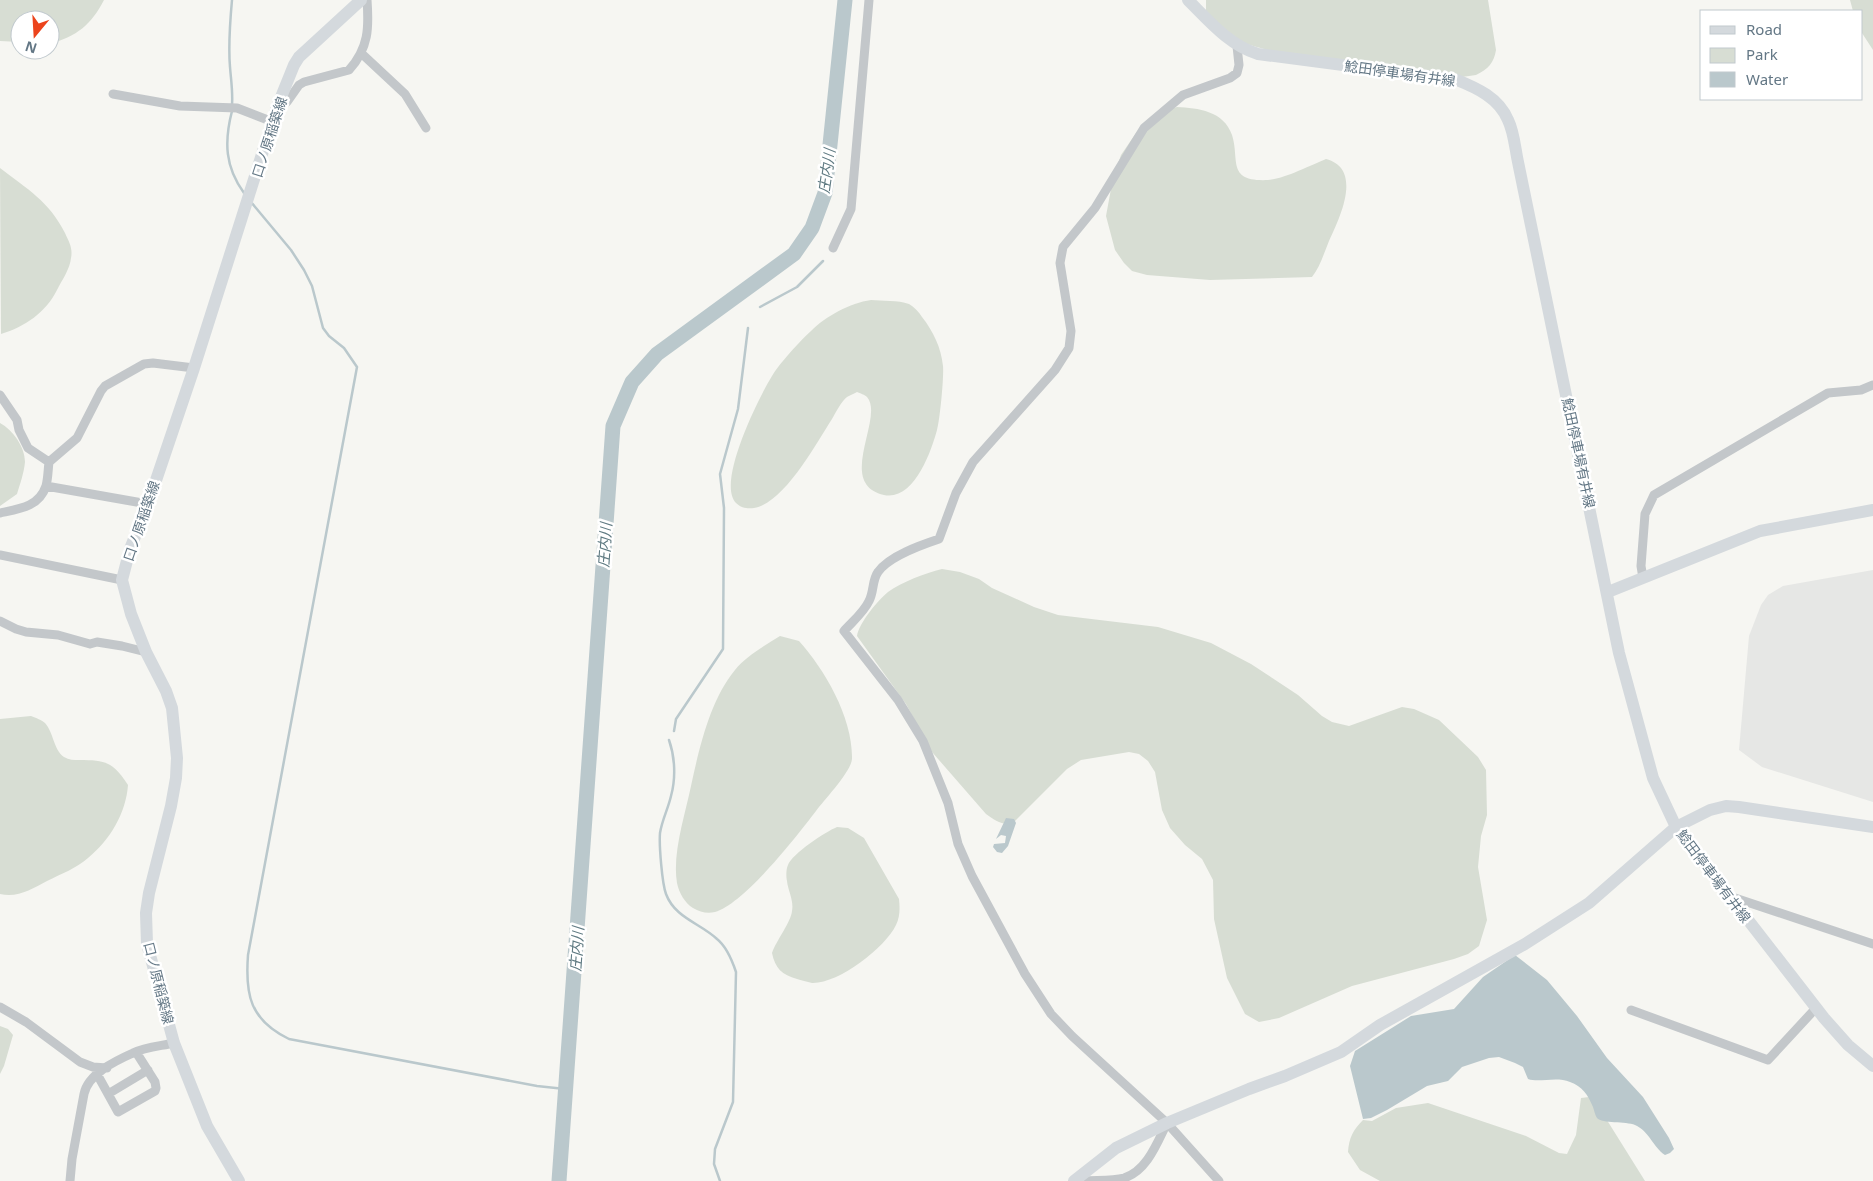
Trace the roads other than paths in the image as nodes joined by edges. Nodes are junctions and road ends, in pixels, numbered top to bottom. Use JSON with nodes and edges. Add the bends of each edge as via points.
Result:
{"nodes":[{"id":1,"x":361,"y":0,"type":"edge"},
{"id":2,"x":367,"y":0,"type":"edge"},
{"id":3,"x":869,"y":0,"type":"edge"},
{"id":4,"x":1188,"y":0,"type":"edge"},
{"id":5,"x":1237,"y":46,"type":"junction"},
{"id":6,"x":361,"y":53,"type":"junction"},
{"id":7,"x":113,"y":94,"type":"dead end"},
{"id":8,"x":278,"y":107,"type":"junction"},
{"id":9,"x":273,"y":122,"type":"junction"},
{"id":10,"x":426,"y":128,"type":"dead end"},
{"id":11,"x":833,"y":248,"type":"dead end"},
{"id":12,"x":194,"y":368,"type":"junction"},
{"id":13,"x":1873,"y":385,"type":"edge"},
{"id":14,"x":0,"y":395,"type":"edge"},
{"id":15,"x":49,"y":462,"type":"junction"},
{"id":16,"x":46,"y":486,"type":"junction"},
{"id":17,"x":148,"y":504,"type":"junction"},
{"id":18,"x":1873,"y":510,"type":"edge"},
{"id":19,"x":0,"y":513,"type":"edge"},
{"id":20,"x":0,"y":555,"type":"edge"},
{"id":21,"x":1643,"y":578,"type":"junction"},
{"id":22,"x":122,"y":580,"type":"junction"},
{"id":23,"x":1608,"y":592,"type":"junction"},
{"id":24,"x":0,"y":621,"type":"edge"},
{"id":25,"x":146,"y":652,"type":"junction"},
{"id":26,"x":1676,"y":827,"type":"junction"},
{"id":27,"x":1873,"y":827,"type":"edge"},
{"id":28,"x":1729,"y":896,"type":"junction"},
{"id":29,"x":1873,"y":944,"type":"edge"},
{"id":30,"x":0,"y":1007,"type":"edge"},
{"id":31,"x":1816,"y":1008,"type":"junction"},
{"id":32,"x":1632,"y":1010,"type":"dead end"},
{"id":33,"x":174,"y":1043,"type":"junction"},
{"id":34,"x":136,"y":1052,"type":"junction"},
{"id":35,"x":1873,"y":1066,"type":"edge"},
{"id":36,"x":107,"y":1068,"type":"junction"},
{"id":37,"x":148,"y":1070,"type":"junction"},
{"id":38,"x":97,"y":1074,"type":"junction"},
{"id":39,"x":108,"y":1094,"type":"junction"},
{"id":40,"x":1167,"y":1123,"type":"junction"},
{"id":41,"x":70,"y":1181,"type":"edge"},
{"id":42,"x":240,"y":1181,"type":"edge"},
{"id":43,"x":1074,"y":1181,"type":"edge"},
{"id":44,"x":1084,"y":1181,"type":"edge"},
{"id":45,"x":1219,"y":1181,"type":"edge"}],
"edges":[{"from":1,"to":8,"type":"main road","name":"口ノ原稲築線","via":[[299,57]]},
{"from":2,"to":6,"type":"street","via":[[368,34]]},
{"from":3,"to":11,"type":"street","via":[[851,210]]},
{"from":4,"to":5,"type":"main road","name":"鯰田停車場有井線"},
{"from":5,"to":23,"type":"main road","name":"鯰田停車場有井線","via":[[1258,54],[1457,80],[1480,89],[1497,103],[1508,120],[1518,162]]},
{"from":5,"to":40,"type":"street","via":[[1237,73],[1183,95],[1144,128],[1095,208],[1063,248],[1060,263],[1071,331],[1066,354],[974,462],[956,493],[939,539],[922,544],[886,564],[875,578],[870,600],[844,631],[898,700],[923,741],[972,876],[1025,974],[1051,1014]]},
{"from":6,"to":8,"type":"street","via":[[349,70],[298,85],[287,102]]},
{"from":6,"to":10,"type":"street","via":[[405,94]]},
{"from":7,"to":9,"type":"street","via":[[180,106],[237,108]]},
{"from":8,"to":9,"type":"main road","name":"口ノ原稲築線"},
{"from":9,"to":12,"type":"main road","name":"口ノ原稲築線"},
{"from":12,"to":15,"type":"street","via":[[144,364],[106,386],[77,438]]},
{"from":12,"to":17,"type":"main road","name":"口ノ原稲築線"},
{"from":13,"to":21,"type":"street","via":[[1860,390],[1828,393],[1654,495],[1645,514]]},
{"from":14,"to":15,"type":"street","via":[[17,420],[28,448]]},
{"from":15,"to":16,"type":"street"},
{"from":16,"to":17,"type":"street"},
{"from":16,"to":19,"type":"street","via":[[35,503]]},
{"from":17,"to":22,"type":"main road","name":"口ノ原稲築線"},
{"from":18,"to":21,"type":"main road","via":[[1760,531]]},
{"from":20,"to":22,"type":"street"},
{"from":21,"to":23,"type":"main road"},
{"from":22,"to":25,"type":"main road","name":"口ノ原稲築線"},
{"from":23,"to":26,"type":"main road","name":"鯰田停車場有井線","via":[[1619,653],[1641,737],[1653,778]]},
{"from":24,"to":25,"type":"street","via":[[26,632]]},
{"from":25,"to":33,"type":"main road","name":"口ノ原稲築線","via":[[172,708],[177,758],[171,806],[146,913],[147,944]]},
{"from":26,"to":27,"type":"main road","via":[[1710,810],[1726,806]]},
{"from":26,"to":28,"type":"main road","name":"鯰田停車場有井線"},
{"from":26,"to":40,"type":"main road","via":[[1589,903],[1525,944],[1380,1025],[1341,1052]]},
{"from":28,"to":29,"type":"street"},
{"from":28,"to":31,"type":"main road","name":"鯰田停車場有井線"},
{"from":30,"to":36,"type":"street","via":[[80,1062]]},
{"from":31,"to":32,"type":"street","via":[[1768,1060]]},
{"from":31,"to":35,"type":"main road","name":"鯰田停車場有井線","via":[[1848,1045]]},
{"from":33,"to":34,"type":"street"},
{"from":33,"to":42,"type":"main road","name":"口ノ原稲築線","via":[[207,1126]]},
{"from":34,"to":36,"type":"street"},
{"from":34,"to":37,"type":"street"},
{"from":36,"to":38,"type":"street"},
{"from":37,"to":39,"type":"street"},
{"from":37,"to":39,"type":"street","via":[[156,1085],[155,1091],[118,1112]]},
{"from":38,"to":39,"type":"street"},
{"from":38,"to":41,"type":"street","via":[[85,1088]]},
{"from":40,"to":43,"type":"main road","via":[[1116,1148]]},
{"from":40,"to":44,"type":"street","via":[[1149,1158],[1137,1172],[1123,1178]]},
{"from":40,"to":45,"type":"street"}]}
